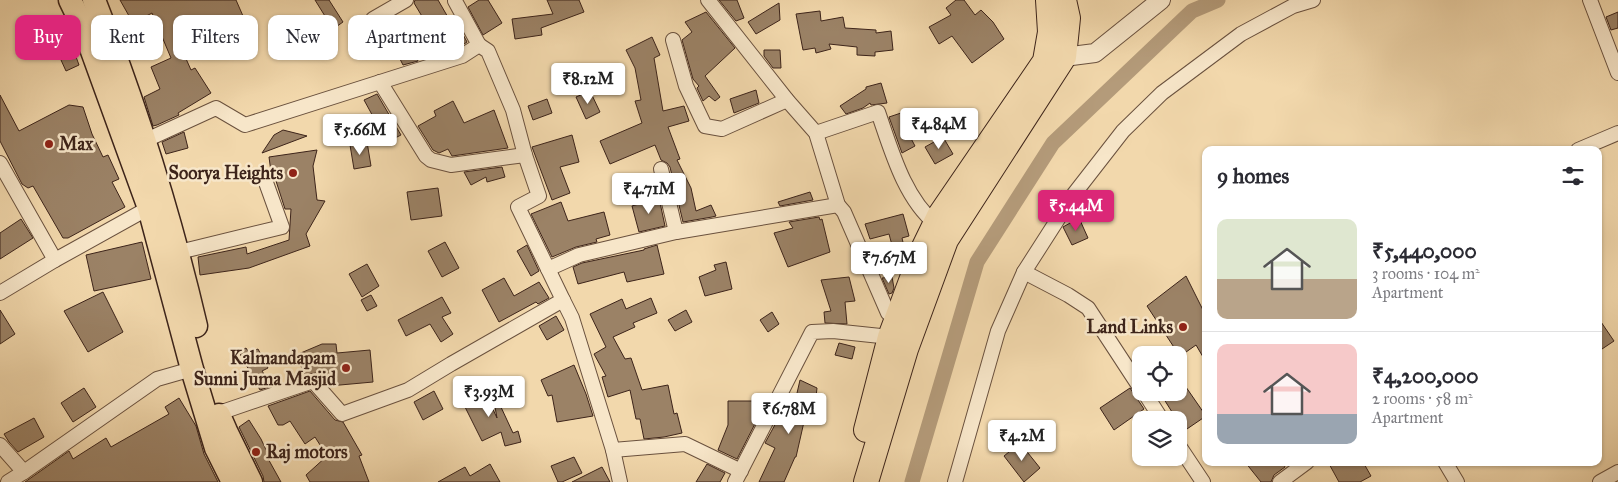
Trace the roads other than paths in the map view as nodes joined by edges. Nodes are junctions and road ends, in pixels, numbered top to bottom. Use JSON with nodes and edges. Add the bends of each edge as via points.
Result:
{"nodes":[{"id":1,"x":70,"y":0,"type":"edge"},
{"id":2,"x":94,"y":0,"type":"edge"},
{"id":3,"x":406,"y":0,"type":"edge"},
{"id":4,"x":455,"y":0,"type":"edge"},
{"id":5,"x":708,"y":0,"type":"edge"},
{"id":6,"x":1048,"y":0,"type":"edge"},
{"id":7,"x":1064,"y":0,"type":"edge"},
{"id":8,"x":1162,"y":0,"type":"edge"},
{"id":9,"x":1313,"y":0,"type":"edge"},
{"id":10,"x":1590,"y":0,"type":"edge"},
{"id":11,"x":97,"y":15,"type":"edge"},
{"id":12,"x":380,"y":15,"type":"edge"},
{"id":13,"x":91,"y":38,"type":"edge"},
{"id":14,"x":673,"y":40,"type":"dead end"},
{"id":15,"x":479,"y":45,"type":"junction"},
{"id":16,"x":1055,"y":56,"type":"junction"},
{"id":17,"x":106,"y":60,"type":"edge"},
{"id":18,"x":107,"y":60,"type":"edge"},
{"id":19,"x":1618,"y":73,"type":"edge"},
{"id":20,"x":380,"y":82,"type":"junction"},
{"id":21,"x":787,"y":100,"type":"junction"},
{"id":22,"x":1618,"y":133,"type":"edge"},
{"id":23,"x":816,"y":134,"type":"junction"},
{"id":24,"x":144,"y":141,"type":"junction"},
{"id":25,"x":1587,"y":146,"type":"edge"},
{"id":26,"x":525,"y":155,"type":"junction"},
{"id":27,"x":0,"y":163,"type":"edge"},
{"id":28,"x":661,"y":169,"type":"dead end"},
{"id":29,"x":264,"y":177,"type":"dead end"},
{"id":30,"x":156,"y":204,"type":"junction"},
{"id":31,"x":838,"y":205,"type":"junction"},
{"id":32,"x":936,"y":224,"type":"junction"},
{"id":33,"x":676,"y":232,"type":"junction"},
{"id":34,"x":179,"y":252,"type":"junction"},
{"id":35,"x":54,"y":260,"type":"junction"},
{"id":36,"x":548,"y":269,"type":"junction"},
{"id":37,"x":1024,"y":272,"type":"junction"},
{"id":38,"x":0,"y":293,"type":"edge"},
{"id":39,"x":563,"y":300,"type":"junction"},
{"id":40,"x":893,"y":329,"type":"junction"},
{"id":41,"x":192,"y":368,"type":"junction"},
{"id":42,"x":1132,"y":375,"type":"edge"},
{"id":43,"x":218,"y":412,"type":"junction"},
{"id":44,"x":0,"y":445,"type":"edge"},
{"id":45,"x":614,"y":450,"type":"junction"},
{"id":46,"x":1187,"y":458,"type":"edge"},
{"id":47,"x":1302,"y":466,"type":"edge"},
{"id":48,"x":1447,"y":466,"type":"edge"},
{"id":49,"x":24,"y":472,"type":"junction"},
{"id":50,"x":1618,"y":472,"type":"edge"},
{"id":51,"x":738,"y":477,"type":"edge"},
{"id":52,"x":8,"y":482,"type":"edge"},
{"id":53,"x":233,"y":482,"type":"edge"},
{"id":54,"x":251,"y":482,"type":"edge"},
{"id":55,"x":620,"y":482,"type":"edge"},
{"id":56,"x":851,"y":482,"type":"edge"},
{"id":57,"x":866,"y":482,"type":"edge"},
{"id":58,"x":954,"y":482,"type":"edge"},
{"id":59,"x":1203,"y":482,"type":"edge"},
{"id":60,"x":1280,"y":482,"type":"edge"},
{"id":61,"x":1457,"y":482,"type":"edge"},
{"id":62,"x":1600,"y":482,"type":"edge"}],
"edges":[{"from":1,"to":13,"type":"main road"},
{"from":2,"to":11,"type":"main road"},
{"from":3,"to":12,"type":"street"},
{"from":4,"to":15,"type":"street"},
{"from":5,"to":21,"type":"street"},
{"from":6,"to":16,"type":"highway"},
{"from":7,"to":16,"type":"highway","via":[[1068,18]]},
{"from":8,"to":16,"type":"street","via":[[1095,53]]},
{"from":9,"to":37,"type":"street","via":[[1293,6],[1241,34],[1162,93],[1123,131],[1074,194]]},
{"from":10,"to":19,"type":"street"},
{"from":14,"to":21,"type":"street","via":[[686,86],[705,126],[722,129]]},
{"from":15,"to":20,"type":"street","via":[[462,56]]},
{"from":15,"to":26,"type":"street","via":[[488,51],[513,110]]},
{"from":16,"to":32,"type":"highway","via":[[1045,61]]},
{"from":16,"to":57,"type":"highway","via":[[946,240],[906,349]]},
{"from":17,"to":30,"type":"main road"},
{"from":18,"to":24,"type":"main road"},
{"from":20,"to":24,"type":"street","via":[[245,125],[216,108]]},
{"from":20,"to":26,"type":"street","via":[[431,160],[450,165]]},
{"from":21,"to":23,"type":"street"},
{"from":22,"to":25,"type":"street"},
{"from":23,"to":31,"type":"street"},
{"from":23,"to":32,"type":"street","via":[[878,112],[900,174],[924,215]]},
{"from":24,"to":30,"type":"main road"},
{"from":26,"to":36,"type":"street","via":[[538,196],[518,208]]},
{"from":27,"to":35,"type":"street"},
{"from":28,"to":33,"type":"street"},
{"from":29,"to":34,"type":"street","via":[[282,227]]},
{"from":30,"to":34,"type":"main road"},
{"from":30,"to":35,"type":"street"},
{"from":30,"to":41,"type":"main road"},
{"from":31,"to":33,"type":"street"},
{"from":31,"to":40,"type":"street","via":[[844,212]]},
{"from":32,"to":40,"type":"highway","via":[[923,249]]},
{"from":33,"to":36,"type":"street","via":[[579,255]]},
{"from":34,"to":43,"type":"main road"},
{"from":35,"to":38,"type":"street"},
{"from":36,"to":39,"type":"street"},
{"from":37,"to":42,"type":"street","via":[[1088,308]]},
{"from":37,"to":58,"type":"street","via":[[998,331]]},
{"from":39,"to":43,"type":"street","via":[[408,390],[342,414],[313,381]]},
{"from":39,"to":45,"type":"street","via":[[572,318]]},
{"from":40,"to":51,"type":"street","via":[[812,332]]},
{"from":40,"to":56,"type":"highway"},
{"from":41,"to":49,"type":"street","via":[[157,379]]},
{"from":41,"to":53,"type":"main road","via":[[216,448]]},
{"from":43,"to":54,"type":"main road"},
{"from":44,"to":49,"type":"street"},
{"from":45,"to":51,"type":"street","via":[[685,444]]},
{"from":45,"to":55,"type":"street"},
{"from":46,"to":59,"type":"street"},
{"from":47,"to":60,"type":"street"},
{"from":48,"to":61,"type":"street"},
{"from":49,"to":52,"type":"street"},
{"from":50,"to":62,"type":"street"}]}
